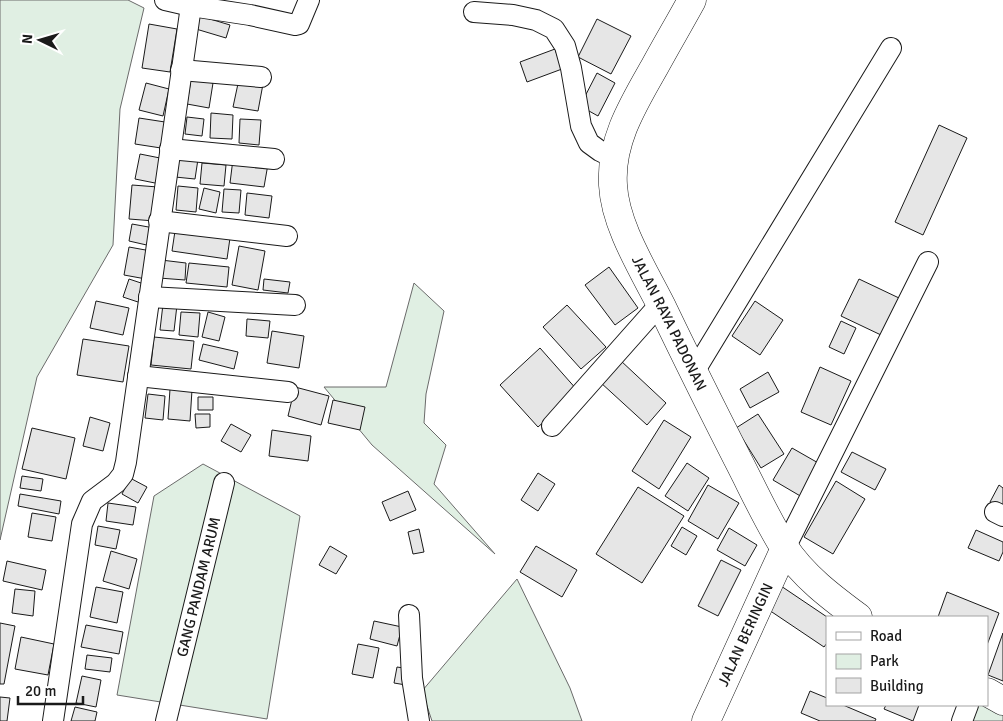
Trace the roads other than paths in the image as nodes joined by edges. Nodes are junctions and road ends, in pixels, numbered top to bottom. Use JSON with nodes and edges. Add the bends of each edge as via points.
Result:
{"nodes":[{"id":1,"x":308,"y":0,"type":"edge"},
{"id":2,"x":692,"y":0,"type":"edge"},
{"id":3,"x":168,"y":1,"type":"edge"},
{"id":4,"x":190,"y":6,"type":"junction"},
{"id":5,"x":253,"y":7,"type":"edge"},
{"id":6,"x":474,"y":12,"type":"dead end"},
{"id":7,"x":891,"y":48,"type":"dead end"},
{"id":8,"x":181,"y":70,"type":"junction"},
{"id":9,"x":262,"y":77,"type":"dead end"},
{"id":10,"x":170,"y":149,"type":"junction"},
{"id":11,"x":614,"y":158,"type":"junction"},
{"id":12,"x":274,"y":159,"type":"dead end"},
{"id":13,"x":160,"y":221,"type":"junction"},
{"id":14,"x":288,"y":236,"type":"dead end"},
{"id":15,"x":928,"y":262,"type":"dead end"},
{"id":16,"x":149,"y":297,"type":"junction"},
{"id":17,"x":661,"y":303,"type":"junction"},
{"id":18,"x":295,"y":305,"type":"dead end"},
{"id":19,"x":694,"y":372,"type":"junction"},
{"id":20,"x":138,"y":376,"type":"junction"},
{"id":21,"x":288,"y":392,"type":"dead end"},
{"id":22,"x":552,"y":426,"type":"dead end"},
{"id":23,"x":224,"y":483,"type":"dead end"},
{"id":24,"x":785,"y":548,"type":"junction"},
{"id":25,"x":409,"y":616,"type":"dead end"},
{"id":26,"x":857,"y":616,"type":"edge"},
{"id":27,"x":988,"y":693,"type":"edge"},
{"id":28,"x":1003,"y":701,"type":"edge"},
{"id":29,"x":968,"y":706,"type":"edge"},
{"id":30,"x":53,"y":721,"type":"edge"},
{"id":31,"x":166,"y":721,"type":"edge"},
{"id":32,"x":419,"y":721,"type":"edge"},
{"id":33,"x":706,"y":721,"type":"edge"},
{"id":34,"x":962,"y":721,"type":"edge"}],
"edges":[{"from":1,"to":5,"type":"street","via":[[296,25]]},
{"from":2,"to":11,"type":"main road","name":"JALAN RAYA PADONAN","via":[[633,104],[621,130]]},
{"from":3,"to":4,"type":"street"},
{"from":4,"to":5,"type":"street"},
{"from":4,"to":8,"type":"street"},
{"from":6,"to":11,"type":"street","via":[[513,15],[536,20],[554,29],[565,46],[581,126],[588,142]]},
{"from":7,"to":19,"type":"street"},
{"from":8,"to":9,"type":"street"},
{"from":8,"to":10,"type":"street"},
{"from":10,"to":12,"type":"street"},
{"from":10,"to":13,"type":"street"},
{"from":11,"to":17,"type":"main road","name":"JALAN RAYA PADONAN","via":[[612,186],[619,216]]},
{"from":13,"to":14,"type":"street"},
{"from":13,"to":16,"type":"street"},
{"from":15,"to":24,"type":"street"},
{"from":16,"to":18,"type":"street"},
{"from":16,"to":20,"type":"street"},
{"from":17,"to":19,"type":"main road","name":"JALAN RAYA PADONAN"},
{"from":17,"to":22,"type":"street"},
{"from":19,"to":24,"type":"main road","name":"JALAN RAYA PADONAN"},
{"from":20,"to":21,"type":"street"},
{"from":20,"to":30,"type":"street","via":[[123,474],[92,501],[82,524]]},
{"from":23,"to":31,"type":"street","name":"GANG PANDAM ARUM"},
{"from":24,"to":26,"type":"main road","name":"JALAN RAYA PADONAN","via":[[828,594]]},
{"from":24,"to":33,"type":"main road","name":"JALAN BERINGIN"},
{"from":25,"to":32,"type":"street","via":[[412,678]]},
{"from":27,"to":28,"type":"main road"},
{"from":29,"to":34,"type":"street"}]}
